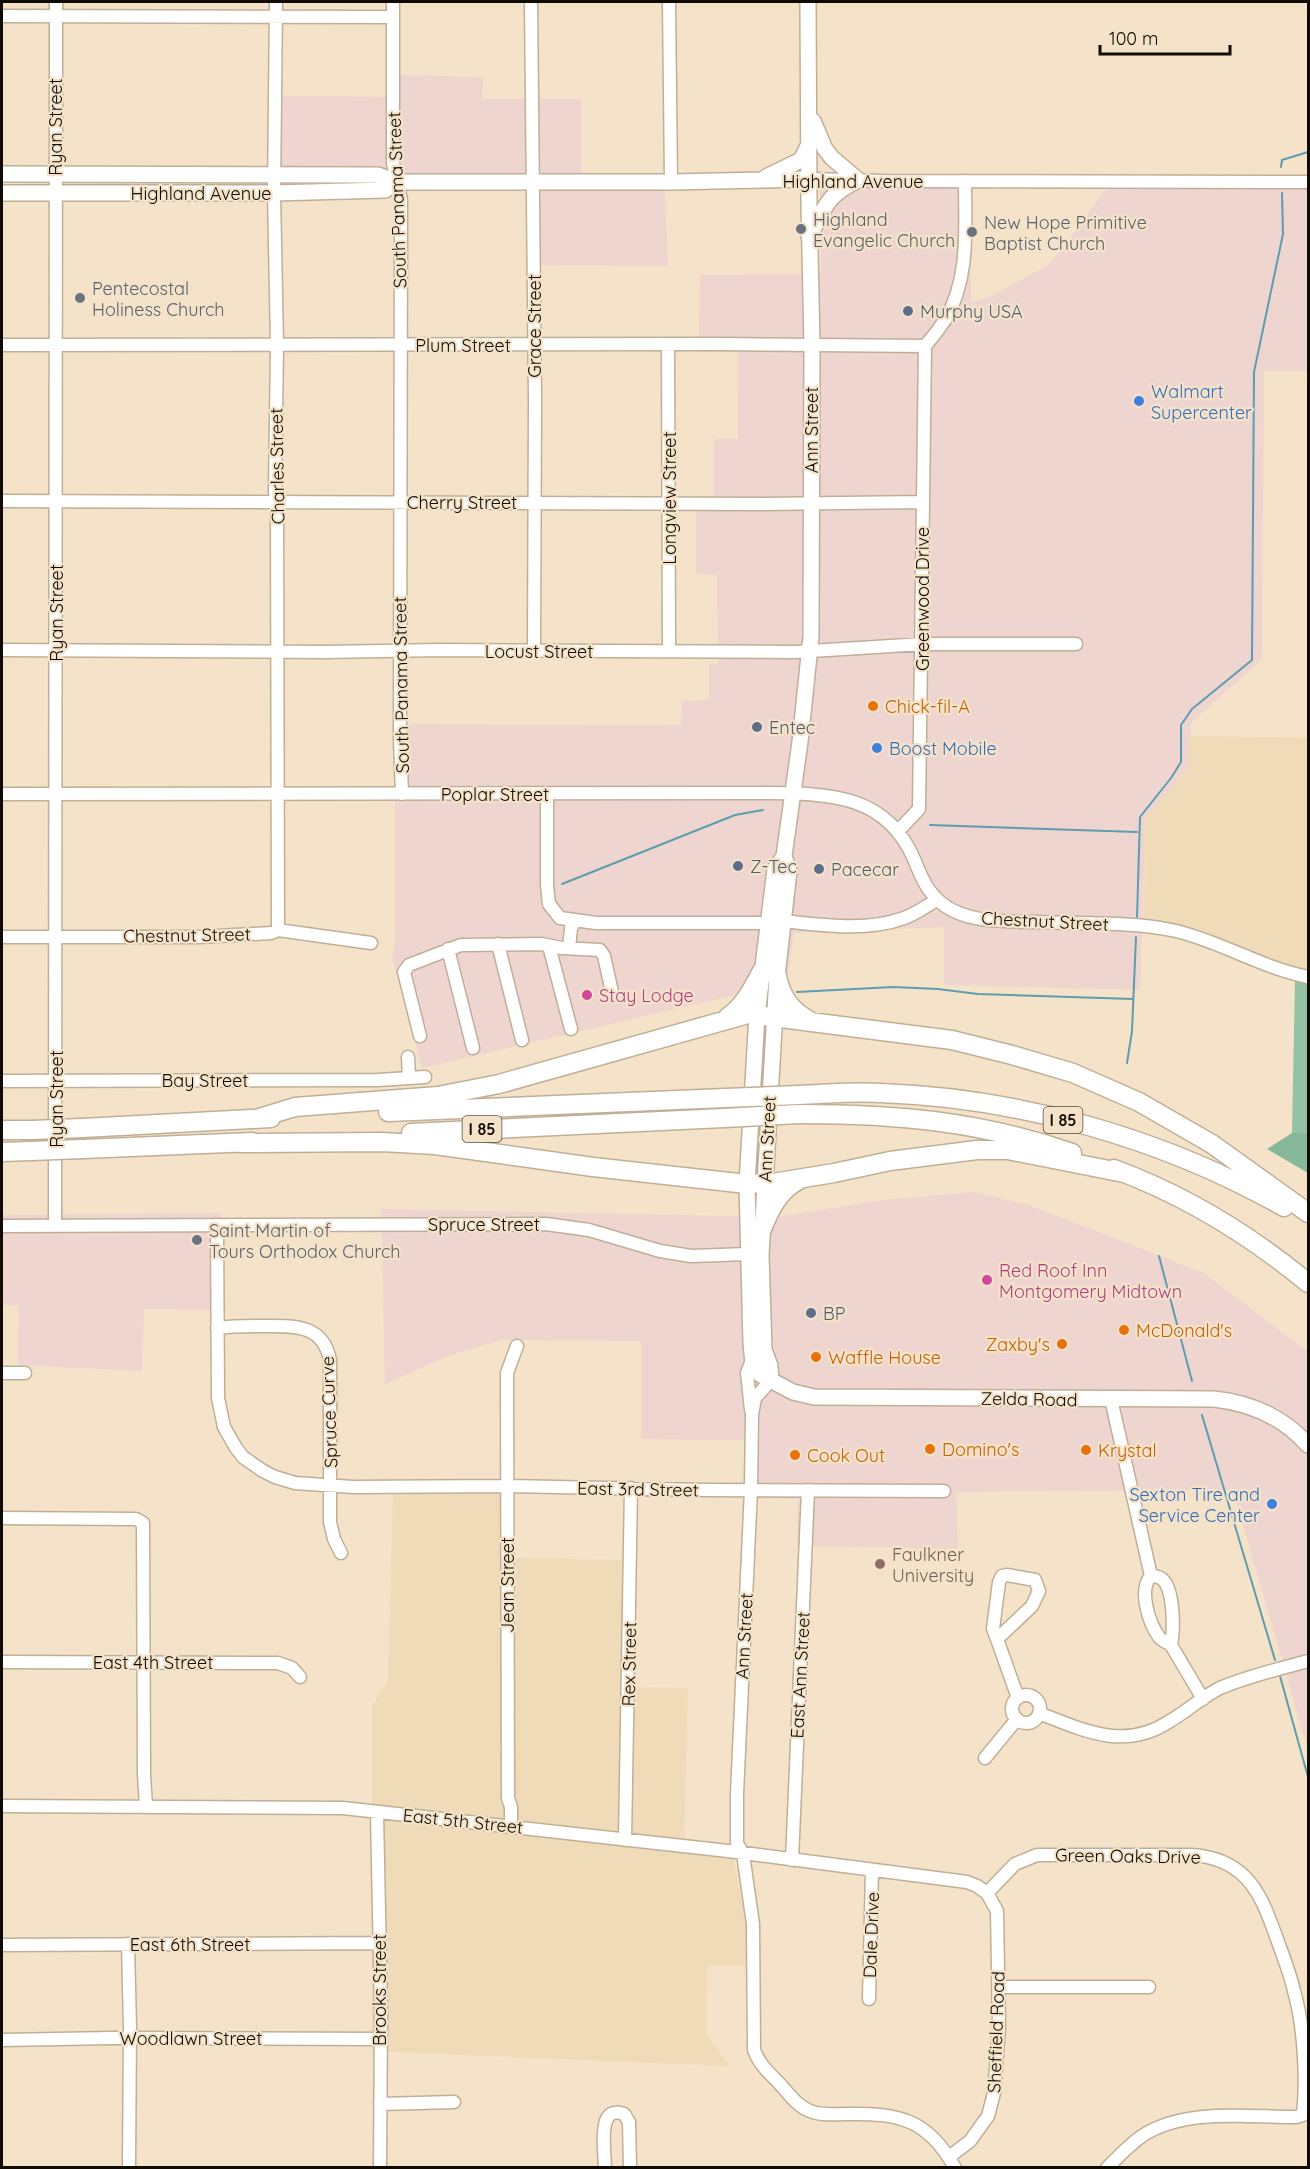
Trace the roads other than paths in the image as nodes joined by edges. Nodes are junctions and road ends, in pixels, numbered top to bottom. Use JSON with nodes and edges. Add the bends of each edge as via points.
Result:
{"nodes":[{"id":1,"x":56,"y":2,"type":"edge"},
{"id":2,"x":276,"y":2,"type":"edge"},
{"id":3,"x":393,"y":2,"type":"edge"},
{"id":4,"x":531,"y":2,"type":"edge"},
{"id":5,"x":669,"y":2,"type":"edge"},
{"id":6,"x":808,"y":2,"type":"edge"},
{"id":7,"x":2,"y":16,"type":"edge"},
{"id":8,"x":56,"y":16,"type":"junction"},
{"id":9,"x":276,"y":16,"type":"junction"},
{"id":10,"x":393,"y":17,"type":"junction"},
{"id":11,"x":810,"y":113,"type":"junction"},
{"id":12,"x":809,"y":144,"type":"junction"},
{"id":13,"x":2,"y":174,"type":"edge"},
{"id":14,"x":55,"y":174,"type":"junction"},
{"id":15,"x":274,"y":175,"type":"junction"},
{"id":16,"x":810,"y":179,"type":"junction"},
{"id":17,"x":758,"y":180,"type":"junction"},
{"id":18,"x":858,"y":180,"type":"junction"},
{"id":19,"x":965,"y":181,"type":"junction"},
{"id":20,"x":397,"y":182,"type":"junction"},
{"id":21,"x":671,"y":182,"type":"junction"},
{"id":22,"x":1308,"y":182,"type":"edge"},
{"id":23,"x":532,"y":183,"type":"junction"},
{"id":24,"x":274,"y":193,"type":"junction"},
{"id":25,"x":2,"y":194,"type":"edge"},
{"id":26,"x":55,"y":194,"type":"junction"},
{"id":27,"x":809,"y":236,"type":"junction"},
{"id":28,"x":533,"y":344,"type":"junction"},
{"id":29,"x":668,"y":344,"type":"junction"},
{"id":30,"x":2,"y":345,"type":"edge"},
{"id":31,"x":56,"y":345,"type":"junction"},
{"id":32,"x":277,"y":345,"type":"junction"},
{"id":33,"x":401,"y":345,"type":"junction"},
{"id":34,"x":812,"y":345,"type":"junction"},
{"id":35,"x":925,"y":346,"type":"junction"},
{"id":36,"x":56,"y":500,"type":"junction"},
{"id":37,"x":276,"y":500,"type":"junction"},
{"id":38,"x":2,"y":501,"type":"edge"},
{"id":39,"x":400,"y":502,"type":"junction"},
{"id":40,"x":923,"y":502,"type":"junction"},
{"id":41,"x":534,"y":503,"type":"junction"},
{"id":42,"x":669,"y":504,"type":"junction"},
{"id":43,"x":811,"y":504,"type":"junction"},
{"id":44,"x":923,"y":644,"type":"junction"},
{"id":45,"x":1076,"y":644,"type":"dead end"},
{"id":46,"x":2,"y":650,"type":"edge"},
{"id":47,"x":56,"y":650,"type":"junction"},
{"id":48,"x":400,"y":651,"type":"junction"},
{"id":49,"x":534,"y":651,"type":"junction"},
{"id":50,"x":669,"y":651,"type":"junction"},
{"id":51,"x":276,"y":652,"type":"junction"},
{"id":52,"x":810,"y":652,"type":"junction"},
{"id":53,"x":276,"y":793,"type":"junction"},
{"id":54,"x":2,"y":794,"type":"edge"},
{"id":55,"x":56,"y":794,"type":"junction"},
{"id":56,"x":402,"y":794,"type":"junction"},
{"id":57,"x":792,"y":794,"type":"junction"},
{"id":58,"x":547,"y":795,"type":"junction"},
{"id":59,"x":898,"y":831,"type":"junction"},
{"id":60,"x":937,"y":900,"type":"junction"},
{"id":61,"x":581,"y":922,"type":"junction"},
{"id":62,"x":776,"y":922,"type":"junction"},
{"id":63,"x":278,"y":930,"type":"junction"},
{"id":64,"x":2,"y":937,"type":"edge"},
{"id":65,"x":56,"y":937,"type":"junction"},
{"id":66,"x":371,"y":943,"type":"dead end"},
{"id":67,"x":498,"y":944,"type":"junction"},
{"id":68,"x":549,"y":946,"type":"junction"},
{"id":69,"x":569,"y":948,"type":"junction"},
{"id":70,"x":448,"y":949,"type":"junction"},
{"id":71,"x":770,"y":974,"type":"junction"},
{"id":72,"x":1308,"y":977,"type":"edge"},
{"id":73,"x":612,"y":992,"type":"dead end"},
{"id":74,"x":765,"y":1016,"type":"junction"},
{"id":75,"x":720,"y":1021,"type":"junction"},
{"id":76,"x":814,"y":1023,"type":"junction"},
{"id":77,"x":571,"y":1029,"type":"dead end"},
{"id":78,"x":420,"y":1036,"type":"dead end"},
{"id":79,"x":522,"y":1040,"type":"dead end"},
{"id":80,"x":473,"y":1048,"type":"dead end"},
{"id":81,"x":408,"y":1057,"type":"dead end"},
{"id":82,"x":425,"y":1077,"type":"dead end"},
{"id":83,"x":409,"y":1078,"type":"junction"},
{"id":84,"x":56,"y":1080,"type":"junction"},
{"id":85,"x":2,"y":1081,"type":"edge"},
{"id":86,"x":259,"y":1118,"type":"junction"},
{"id":87,"x":2,"y":1130,"type":"edge"},
{"id":88,"x":240,"y":1143,"type":"junction"},
{"id":89,"x":2,"y":1152,"type":"edge"},
{"id":90,"x":1125,"y":1173,"type":"junction"},
{"id":91,"x":803,"y":1178,"type":"junction"},
{"id":92,"x":755,"y":1184,"type":"junction"},
{"id":93,"x":1308,"y":1213,"type":"edge"},
{"id":94,"x":1308,"y":1221,"type":"edge"},
{"id":95,"x":56,"y":1225,"type":"junction"},
{"id":96,"x":217,"y":1225,"type":"junction"},
{"id":97,"x":2,"y":1226,"type":"edge"},
{"id":98,"x":762,"y":1229,"type":"junction"},
{"id":99,"x":747,"y":1254,"type":"junction"},
{"id":100,"x":1308,"y":1282,"type":"edge"},
{"id":101,"x":217,"y":1328,"type":"junction"},
{"id":102,"x":517,"y":1346,"type":"dead end"},
{"id":103,"x":753,"y":1358,"type":"junction"},
{"id":104,"x":2,"y":1373,"type":"edge"},
{"id":105,"x":25,"y":1373,"type":"dead end"},
{"id":106,"x":771,"y":1380,"type":"junction"},
{"id":107,"x":1111,"y":1399,"type":"junction"},
{"id":108,"x":752,"y":1416,"type":"junction"},
{"id":109,"x":1308,"y":1445,"type":"edge"},
{"id":110,"x":331,"y":1485,"type":"junction"},
{"id":111,"x":507,"y":1486,"type":"junction"},
{"id":112,"x":631,"y":1488,"type":"junction"},
{"id":113,"x":751,"y":1489,"type":"junction"},
{"id":114,"x":808,"y":1490,"type":"junction"},
{"id":115,"x":944,"y":1491,"type":"dead end"},
{"id":116,"x":2,"y":1518,"type":"edge"},
{"id":117,"x":341,"y":1553,"type":"dead end"},
{"id":118,"x":1151,"y":1576,"type":"junction"},
{"id":119,"x":997,"y":1639,"type":"junction"},
{"id":120,"x":1171,"y":1645,"type":"junction"},
{"id":121,"x":1308,"y":1661,"type":"edge"},
{"id":122,"x":2,"y":1662,"type":"edge"},
{"id":123,"x":144,"y":1662,"type":"junction"},
{"id":124,"x":300,"y":1677,"type":"dead end"},
{"id":125,"x":1018,"y":1698,"type":"junction"},
{"id":126,"x":1203,"y":1699,"type":"junction"},
{"id":127,"x":1039,"y":1713,"type":"junction"},
{"id":128,"x":1017,"y":1719,"type":"junction"},
{"id":129,"x":985,"y":1758,"type":"dead end"},
{"id":130,"x":2,"y":1806,"type":"edge"},
{"id":131,"x":146,"y":1806,"type":"junction"},
{"id":132,"x":377,"y":1812,"type":"junction"},
{"id":133,"x":511,"y":1826,"type":"junction"},
{"id":134,"x":625,"y":1840,"type":"junction"},
{"id":135,"x":743,"y":1854,"type":"junction"},
{"id":136,"x":792,"y":1860,"type":"junction"},
{"id":137,"x":872,"y":1870,"type":"junction"},
{"id":138,"x":987,"y":1893,"type":"junction"},
{"id":139,"x":379,"y":1943,"type":"junction"},
{"id":140,"x":128,"y":1944,"type":"junction"},
{"id":141,"x":2,"y":1945,"type":"edge"},
{"id":142,"x":999,"y":1987,"type":"junction"},
{"id":143,"x":1149,"y":1987,"type":"dead end"},
{"id":144,"x":869,"y":1999,"type":"dead end"},
{"id":145,"x":129,"y":2039,"type":"junction"},
{"id":146,"x":380,"y":2039,"type":"junction"},
{"id":147,"x":2,"y":2040,"type":"edge"},
{"id":148,"x":454,"y":2102,"type":"dead end"},
{"id":149,"x":380,"y":2104,"type":"junction"},
{"id":150,"x":952,"y":2162,"type":"edge"},
{"id":151,"x":129,"y":2168,"type":"edge"},
{"id":152,"x":380,"y":2168,"type":"edge"},
{"id":153,"x":605,"y":2168,"type":"edge"},
{"id":154,"x":630,"y":2168,"type":"edge"},
{"id":155,"x":1107,"y":2168,"type":"edge"}],
"edges":[{"from":1,"to":8,"type":"street","name":"Ryan Street"},
{"from":2,"to":9,"type":"street","name":"Charles Street"},
{"from":3,"to":10,"type":"street","name":"South Panama Street"},
{"from":4,"to":23,"type":"street","name":"Grace Street"},
{"from":5,"to":21,"type":"street"},
{"from":6,"to":11,"type":"main road","name":"Ann Street"},
{"from":7,"to":8,"type":"street"},
{"from":8,"to":9,"type":"street"},
{"from":8,"to":14,"type":"street","name":"Ryan Street"},
{"from":9,"to":10,"type":"street"},
{"from":9,"to":15,"type":"street","name":"Charles Street"},
{"from":10,"to":20,"type":"street","name":"South Panama Street","via":[[393,163]]},
{"from":11,"to":12,"type":"main road","name":"Ann Street"},
{"from":11,"to":18,"type":"main road","via":[[825,149]]},
{"from":12,"to":16,"type":"main road","name":"Ann Street"},
{"from":12,"to":17,"type":"main road","via":[[801,160]]},
{"from":13,"to":14,"type":"main road","name":"Highland Avenue"},
{"from":14,"to":15,"type":"main road","name":"Highland Avenue"},
{"from":14,"to":26,"type":"street","name":"Ryan Street"},
{"from":15,"to":20,"type":"main road","name":"Highland Avenue","via":[[378,175]]},
{"from":15,"to":24,"type":"street","name":"Charles Street"},
{"from":16,"to":17,"type":"main road","name":"Highland Avenue"},
{"from":16,"to":18,"type":"street","name":"Highland Avenue"},
{"from":16,"to":27,"type":"main road","name":"Ann Street"},
{"from":17,"to":21,"type":"main road","name":"Highland Avenue"},
{"from":18,"to":19,"type":"street","name":"Highland Avenue"},
{"from":18,"to":27,"type":"main road","via":[[831,197]]},
{"from":19,"to":22,"type":"street","name":"Highland Avenue"},
{"from":19,"to":35,"type":"street","via":[[962,279],[945,320]]},
{"from":20,"to":23,"type":"main road","name":"Highland Avenue"},
{"from":20,"to":24,"type":"main road","name":"Highland Avenue","via":[[385,190]]},
{"from":20,"to":33,"type":"street","name":"South Panama Street","via":[[401,200]]},
{"from":21,"to":23,"type":"main road","name":"Highland Avenue"},
{"from":23,"to":28,"type":"street","name":"Grace Street"},
{"from":24,"to":26,"type":"main road","name":"Highland Avenue"},
{"from":24,"to":32,"type":"street","name":"Charles Street"},
{"from":25,"to":26,"type":"main road","name":"Highland Avenue"},
{"from":26,"to":31,"type":"street","name":"Ryan Street"},
{"from":27,"to":34,"type":"main road","name":"Ann Street"},
{"from":28,"to":29,"type":"street","name":"Plum Street"},
{"from":28,"to":33,"type":"street","name":"Plum Street"},
{"from":28,"to":41,"type":"street","name":"Grace Street"},
{"from":29,"to":34,"type":"street","name":"Plum Street"},
{"from":29,"to":42,"type":"street","name":"Longview Street"},
{"from":30,"to":31,"type":"street","name":"Plum Street"},
{"from":31,"to":32,"type":"street","name":"Plum Street"},
{"from":31,"to":36,"type":"street","name":"Ryan Street"},
{"from":32,"to":33,"type":"street","name":"Plum Street"},
{"from":32,"to":37,"type":"street","name":"Charles Street"},
{"from":33,"to":39,"type":"street","name":"South Panama Street"},
{"from":34,"to":35,"type":"street","name":"Plum Street"},
{"from":34,"to":43,"type":"main road","name":"Ann Street"},
{"from":35,"to":40,"type":"street","name":"Greenwood Drive"},
{"from":36,"to":37,"type":"street","name":"Cherry Street"},
{"from":36,"to":38,"type":"street","name":"Cherry Street"},
{"from":36,"to":47,"type":"street","name":"Ryan Street"},
{"from":37,"to":39,"type":"street","name":"Cherry Street"},
{"from":37,"to":51,"type":"street","name":"Charles Street"},
{"from":39,"to":41,"type":"street","name":"Cherry Street"},
{"from":39,"to":48,"type":"street","name":"South Panama Street"},
{"from":40,"to":43,"type":"street","name":"Cherry Street"},
{"from":40,"to":44,"type":"street","name":"Greenwood Drive"},
{"from":41,"to":42,"type":"street","name":"Cherry Street"},
{"from":41,"to":49,"type":"street","name":"Grace Street"},
{"from":42,"to":43,"type":"street","name":"Cherry Street"},
{"from":42,"to":50,"type":"street","name":"Longview Street"},
{"from":43,"to":52,"type":"main road","name":"Ann Street"},
{"from":44,"to":45,"type":"street","name":"Locust Street"},
{"from":44,"to":52,"type":"street","name":"Locust Street"},
{"from":44,"to":59,"type":"street","name":"Greenwood Drive","via":[[919,809]]},
{"from":46,"to":47,"type":"street","name":"Locust Street"},
{"from":47,"to":51,"type":"street","name":"Locust Street"},
{"from":47,"to":55,"type":"street","name":"Ryan Street"},
{"from":48,"to":49,"type":"street","name":"Locust Street"},
{"from":48,"to":51,"type":"street","name":"Locust Street"},
{"from":48,"to":56,"type":"street","name":"South Panama Street"},
{"from":49,"to":50,"type":"street","name":"Locust Street"},
{"from":50,"to":52,"type":"street","name":"Locust Street"},
{"from":51,"to":53,"type":"street","name":"Charles Street"},
{"from":52,"to":57,"type":"main road","name":"Ann Street"},
{"from":53,"to":55,"type":"street","name":"Poplar Street"},
{"from":53,"to":56,"type":"street","name":"Poplar Street"},
{"from":53,"to":63,"type":"street","name":"Charles Street"},
{"from":54,"to":55,"type":"street","name":"Poplar Street"},
{"from":55,"to":65,"type":"street","name":"Ryan Street"},
{"from":56,"to":58,"type":"street","name":"Poplar Street"},
{"from":57,"to":58,"type":"street","name":"Poplar Street"},
{"from":57,"to":59,"type":"street","name":"Poplar Street","via":[[851,801],[877,811]]},
{"from":57,"to":62,"type":"main road","name":"Ann Street","via":[[784,856],[775,869]]},
{"from":58,"to":61,"type":"street","via":[[549,904],[560,918]]},
{"from":59,"to":60,"type":"street","name":"Poplar Street","via":[[928,891]]},
{"from":60,"to":62,"type":"street","via":[[903,918],[874,925]]},
{"from":60,"to":72,"type":"street","name":"Chestnut Street","via":[[979,919],[1175,931],[1202,938],[1267,966]]},
{"from":61,"to":62,"type":"street"},
{"from":61,"to":69,"type":"street","via":[[571,928]]},
{"from":62,"to":71,"type":"main road","name":"Ann Street"},
{"from":63,"to":65,"type":"street","name":"Chestnut Street","via":[[200,937]]},
{"from":63,"to":66,"type":"street","name":"Chestnut Street"},
{"from":64,"to":65,"type":"street","name":"Chestnut Street"},
{"from":65,"to":84,"type":"street","name":"Ryan Street"},
{"from":67,"to":68,"type":"street"},
{"from":67,"to":70,"type":"street"},
{"from":67,"to":79,"type":"street"},
{"from":68,"to":69,"type":"street"},
{"from":68,"to":77,"type":"street"},
{"from":69,"to":73,"type":"street","via":[[600,950]]},
{"from":70,"to":78,"type":"street","via":[[409,965],[404,972]]},
{"from":70,"to":80,"type":"street"},
{"from":71,"to":74,"type":"main road","name":"Ann Street"},
{"from":71,"to":75,"type":"highway","via":[[736,1012]]},
{"from":71,"to":76,"type":"highway","via":[[788,1003]]},
{"from":74,"to":75,"type":"highway","via":[[748,1014]]},
{"from":74,"to":76,"type":"highway"},
{"from":74,"to":92,"type":"main road","name":"Ann Street"},
{"from":75,"to":86,"type":"highway","via":[[499,1084],[438,1096],[295,1107]]},
{"from":76,"to":93,"type":"highway","via":[[952,1040],[1073,1073],[1138,1102],[1212,1144]]},
{"from":81,"to":83,"type":"street"},
{"from":82,"to":83,"type":"street","name":"Bay Street"},
{"from":83,"to":84,"type":"street","name":"Bay Street"},
{"from":84,"to":85,"type":"street","name":"Bay Street"},
{"from":84,"to":95,"type":"street","name":"Ryan Street"},
{"from":86,"to":87,"type":"highway","number":"I 85","bridge":true},
{"from":86,"to":94,"type":"highway","number":"I 85","bridge":true,"via":[[879,1092],[961,1099],[1084,1125],[1155,1148],[1198,1165]]},
{"from":88,"to":89,"type":"highway","number":"I 85","bridge":true},
{"from":88,"to":90,"type":"highway","number":"I 85","bridge":true,"via":[[576,1124],[863,1114],[985,1128],[1035,1140]]},
{"from":88,"to":92,"type":"highway","via":[[435,1145]]},
{"from":90,"to":91,"type":"highway","via":[[1008,1150],[977,1150]]},
{"from":90,"to":100,"type":"highway","number":"I 85","via":[[1192,1203]]},
{"from":91,"to":92,"type":"highway"},
{"from":91,"to":98,"type":"highway","via":[[783,1191]]},
{"from":92,"to":98,"type":"main road","name":"Ann Street"},
{"from":92,"to":99,"type":"main road","name":"Ann Street"},
{"from":95,"to":96,"type":"street","name":"Spruce Street"},
{"from":95,"to":97,"type":"street","name":"Spruce Street"},
{"from":96,"to":99,"type":"street","name":"Spruce Street","via":[[546,1224],[589,1230],[691,1256]]},
{"from":96,"to":101,"type":"street","name":"Spruce Curve"},
{"from":98,"to":106,"type":"main road","name":"Ann Street","via":[[764,1350]]},
{"from":99,"to":103,"type":"main road","name":"Ann Street"},
{"from":101,"to":110,"type":"street","name":"Spruce Curve","via":[[218,1408],[236,1448],[252,1465],[275,1477],[295,1483]]},
{"from":101,"to":110,"type":"street","name":"Spruce Curve","via":[[300,1327],[315,1334],[327,1347]]},
{"from":102,"to":111,"type":"street","name":"Jean Street","via":[[507,1372]]},
{"from":103,"to":106,"type":"main road","name":"Zelda Road","via":[[760,1375]]},
{"from":103,"to":108,"type":"street","name":"Ann Street","via":[[747,1373]]},
{"from":104,"to":105,"type":"street"},
{"from":106,"to":107,"type":"main road","name":"Zelda Road","via":[[793,1392],[814,1397]]},
{"from":106,"to":108,"type":"street","name":"Ann Street","via":[[755,1398]]},
{"from":107,"to":109,"type":"main road","name":"Zelda Road","via":[[1234,1402],[1276,1418]]},
{"from":107,"to":118,"type":"street"},
{"from":108,"to":113,"type":"street","name":"Ann Street"},
{"from":110,"to":111,"type":"street","name":"East 3rd Street"},
{"from":110,"to":117,"type":"street","name":"Spruce Curve","via":[[330,1522]]},
{"from":111,"to":112,"type":"street","name":"East 3rd Street"},
{"from":111,"to":133,"type":"street","name":"Jean Street","via":[[507,1798]]},
{"from":112,"to":113,"type":"street","name":"East 3rd Street"},
{"from":112,"to":134,"type":"street","name":"Rex Street"},
{"from":113,"to":114,"type":"street","name":"East 3rd Street"},
{"from":113,"to":135,"type":"street","name":"Ann Street","via":[[737,1794],[737,1843]]},
{"from":114,"to":115,"type":"street","name":"East 3rd Street"},
{"from":114,"to":136,"type":"street","name":"East Ann Street"},
{"from":116,"to":123,"type":"street","via":[[141,1520]]},
{"from":118,"to":120,"type":"street","via":[[1145,1588],[1152,1625],[1161,1639]]},
{"from":118,"to":120,"type":"street","via":[[1159,1577],[1168,1589],[1174,1631]]},
{"from":119,"to":119,"type":"street","via":[[1032,1606],[1039,1591],[1035,1580],[1007,1575],[1000,1578],[993,1629]]},
{"from":119,"to":125,"type":"street"},
{"from":120,"to":126,"type":"street"},
{"from":121,"to":126,"type":"street","via":[[1220,1688]]},
{"from":122,"to":123,"type":"street","name":"East 4th Street"},
{"from":123,"to":124,"type":"street","name":"East 4th Street","via":[[278,1663],[292,1668]]},
{"from":123,"to":131,"type":"street"},
{"from":125,"to":127,"type":"street","via":[[1035,1698]]},
{"from":125,"to":128,"type":"street","via":[[1013,1709]]},
{"from":126,"to":127,"type":"street","via":[[1157,1730],[1130,1737],[1099,1734]]},
{"from":127,"to":128,"type":"street","via":[[1028,1723]]},
{"from":128,"to":129,"type":"street"},
{"from":130,"to":131,"type":"street","name":"East 5th Street"},
{"from":131,"to":132,"type":"street","name":"East 5th Street","via":[[326,1807]]},
{"from":132,"to":133,"type":"street","name":"East 5th Street"},
{"from":132,"to":139,"type":"street","name":"Brooks Street"},
{"from":133,"to":134,"type":"street","name":"East 5th Street"},
{"from":134,"to":135,"type":"street","name":"East 5th Street"},
{"from":135,"to":136,"type":"street","name":"East 5th Street"},
{"from":135,"to":150,"type":"street","name":"Ann Street","via":[[753,1924],[754,2045],[764,2067],[808,2111],[825,2115],[879,2114],[906,2120],[928,2133]]},
{"from":136,"to":137,"type":"street","name":"East 5th Street"},
{"from":137,"to":138,"type":"street","name":"East 5th Street","via":[[964,1881]]},
{"from":137,"to":144,"type":"street","name":"Dale Drive"},
{"from":138,"to":142,"type":"street","name":"Sheffield Road","via":[[998,1916]]},
{"from":138,"to":155,"type":"street","name":"Green Oaks Drive","via":[[1015,1864],[1037,1855],[1191,1855],[1232,1867],[1246,1878],[1262,1902],[1299,2008],[1303,2115],[1194,2117],[1175,2121],[1141,2137]]},
{"from":139,"to":140,"type":"street","name":"East 6th Street"},
{"from":139,"to":146,"type":"street","name":"Brooks Street"},
{"from":140,"to":141,"type":"street","name":"East 6th Street"},
{"from":140,"to":145,"type":"street"},
{"from":142,"to":143,"type":"street"},
{"from":142,"to":150,"type":"street","name":"Sheffield Road","via":[[993,2102],[979,2131]]},
{"from":145,"to":146,"type":"street","name":"Woodlawn Street"},
{"from":145,"to":147,"type":"street","name":"Woodlawn Street"},
{"from":145,"to":151,"type":"street"},
{"from":146,"to":149,"type":"street","name":"Brooks Street"},
{"from":148,"to":149,"type":"street"},
{"from":149,"to":152,"type":"street","name":"Brooks Street"},
{"from":153,"to":154,"type":"street","via":[[605,2120],[616,2112],[624,2114],[629,2122]]}]}
